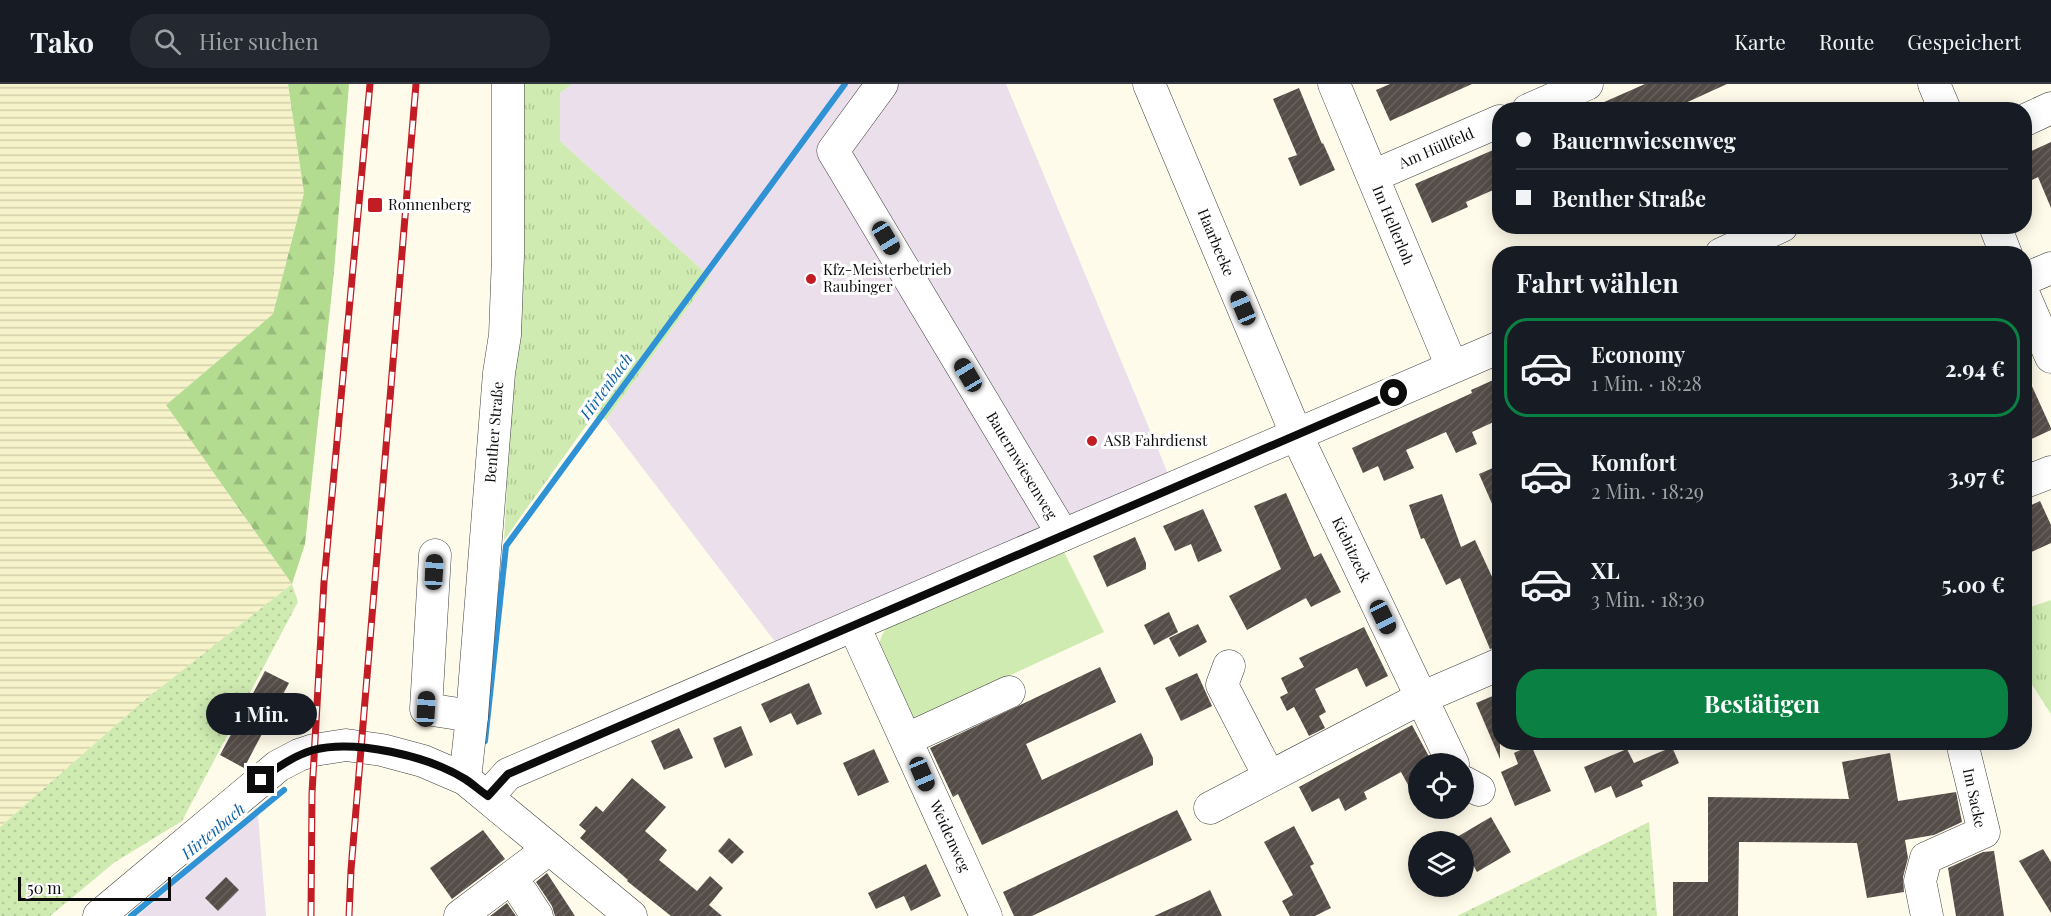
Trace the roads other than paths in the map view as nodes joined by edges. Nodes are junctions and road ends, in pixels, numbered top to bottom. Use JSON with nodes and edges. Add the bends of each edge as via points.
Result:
{"nodes":[{"id":1,"x":507,"y":84,"type":"edge"},
{"id":2,"x":882,"y":84,"type":"edge"},
{"id":3,"x":1149,"y":84,"type":"edge"},
{"id":4,"x":1334,"y":84,"type":"edge"},
{"id":5,"x":1587,"y":84,"type":"edge"},
{"id":6,"x":1934,"y":84,"type":"edge"},
{"id":7,"x":1546,"y":102,"type":"edge"},
{"id":8,"x":1942,"y":102,"type":"edge"},
{"id":9,"x":2051,"y":108,"type":"edge"},
{"id":10,"x":2032,"y":117,"type":"edge"},
{"id":11,"x":1492,"y":125,"type":"edge"},
{"id":12,"x":1373,"y":176,"type":"junction"},
{"id":13,"x":1765,"y":234,"type":"edge"},
{"id":14,"x":1738,"y":246,"type":"edge"},
{"id":15,"x":2051,"y":268,"type":"edge"},
{"id":16,"x":2032,"y":276,"type":"edge"},
{"id":17,"x":2032,"y":313,"type":"edge"},
{"id":18,"x":1492,"y":350,"type":"edge"},
{"id":19,"x":2051,"y":357,"type":"edge"},
{"id":20,"x":1452,"y":367,"type":"junction"},
{"id":21,"x":1297,"y":436,"type":"junction"},
{"id":22,"x":2051,"y":472,"type":"edge"},
{"id":23,"x":2032,"y":479,"type":"edge"},
{"id":24,"x":1063,"y":535,"type":"junction"},
{"id":25,"x":435,"y":555,"type":"dead end"},
{"id":26,"x":855,"y":626,"type":"junction"},
{"id":27,"x":1229,"y":666,"type":"dead end"},
{"id":28,"x":1492,"y":667,"type":"edge"},
{"id":29,"x":1009,"y":692,"type":"dead end"},
{"id":30,"x":1421,"y":698,"type":"junction"},
{"id":31,"x":471,"y":716,"type":"junction"},
{"id":32,"x":907,"y":739,"type":"junction"},
{"id":33,"x":1964,"y":750,"type":"dead end"},
{"id":34,"x":1448,"y":753,"type":"edge"},
{"id":35,"x":1269,"y":776,"type":"junction"},
{"id":36,"x":476,"y":787,"type":"junction"},
{"id":37,"x":1210,"y":808,"type":"dead end"},
{"id":38,"x":549,"y":849,"type":"junction"},
{"id":39,"x":99,"y":916,"type":"edge"},
{"id":40,"x":460,"y":916,"type":"edge"},
{"id":41,"x":631,"y":916,"type":"edge"},
{"id":42,"x":986,"y":916,"type":"edge"},
{"id":43,"x":1927,"y":916,"type":"edge"}],
"edges":[{"from":1,"to":31,"type":"street","name":"Benther Straße","via":[[505,335]]},
{"from":2,"to":24,"type":"street","name":"Bauernwiesenweg","via":[[833,151]]},
{"from":3,"to":21,"type":"street","name":"Haarbeeke"},
{"from":4,"to":12,"type":"street","name":"Im Hellerloh"},
{"from":5,"to":7,"type":"street"},
{"from":6,"to":8,"type":"street"},
{"from":9,"to":10,"type":"street"},
{"from":11,"to":12,"type":"street","name":"Am Hüllfeld"},
{"from":12,"to":20,"type":"street","name":"Im Hellerloh"},
{"from":13,"to":14,"type":"street"},
{"from":15,"to":16,"type":"street"},
{"from":17,"to":19,"type":"street"},
{"from":18,"to":20,"type":"street","name":"Bauernwiesenweg"},
{"from":20,"to":21,"type":"street","name":"Bauernwiesenweg"},
{"from":21,"to":24,"type":"street","name":"Bauernwiesenweg"},
{"from":21,"to":30,"type":"street","name":"Kiebitzeck"},
{"from":22,"to":23,"type":"street"},
{"from":24,"to":26,"type":"street","name":"Bauernwiesenweg"},
{"from":25,"to":31,"type":"street","via":[[426,709]]},
{"from":26,"to":32,"type":"street","name":"Weidenweg"},
{"from":26,"to":36,"type":"street","name":"Bauernwiesenweg"},
{"from":27,"to":35,"type":"street","via":[[1222,685]]},
{"from":28,"to":30,"type":"street"},
{"from":29,"to":32,"type":"street"},
{"from":30,"to":34,"type":"street","name":"Kiebitzeck"},
{"from":30,"to":35,"type":"street"},
{"from":31,"to":36,"type":"street","name":"Benther Straße"},
{"from":32,"to":42,"type":"street","name":"Weidenweg"},
{"from":33,"to":43,"type":"street","name":"Im Sacke","via":[[1984,832],[1926,858],[1920,881]]},
{"from":35,"to":37,"type":"street"},
{"from":36,"to":38,"type":"street"},
{"from":36,"to":39,"type":"street","via":[[423,761],[382,750],[346,745],[298,755],[278,766]]},
{"from":38,"to":40,"type":"street"},
{"from":38,"to":41,"type":"street"}]}
